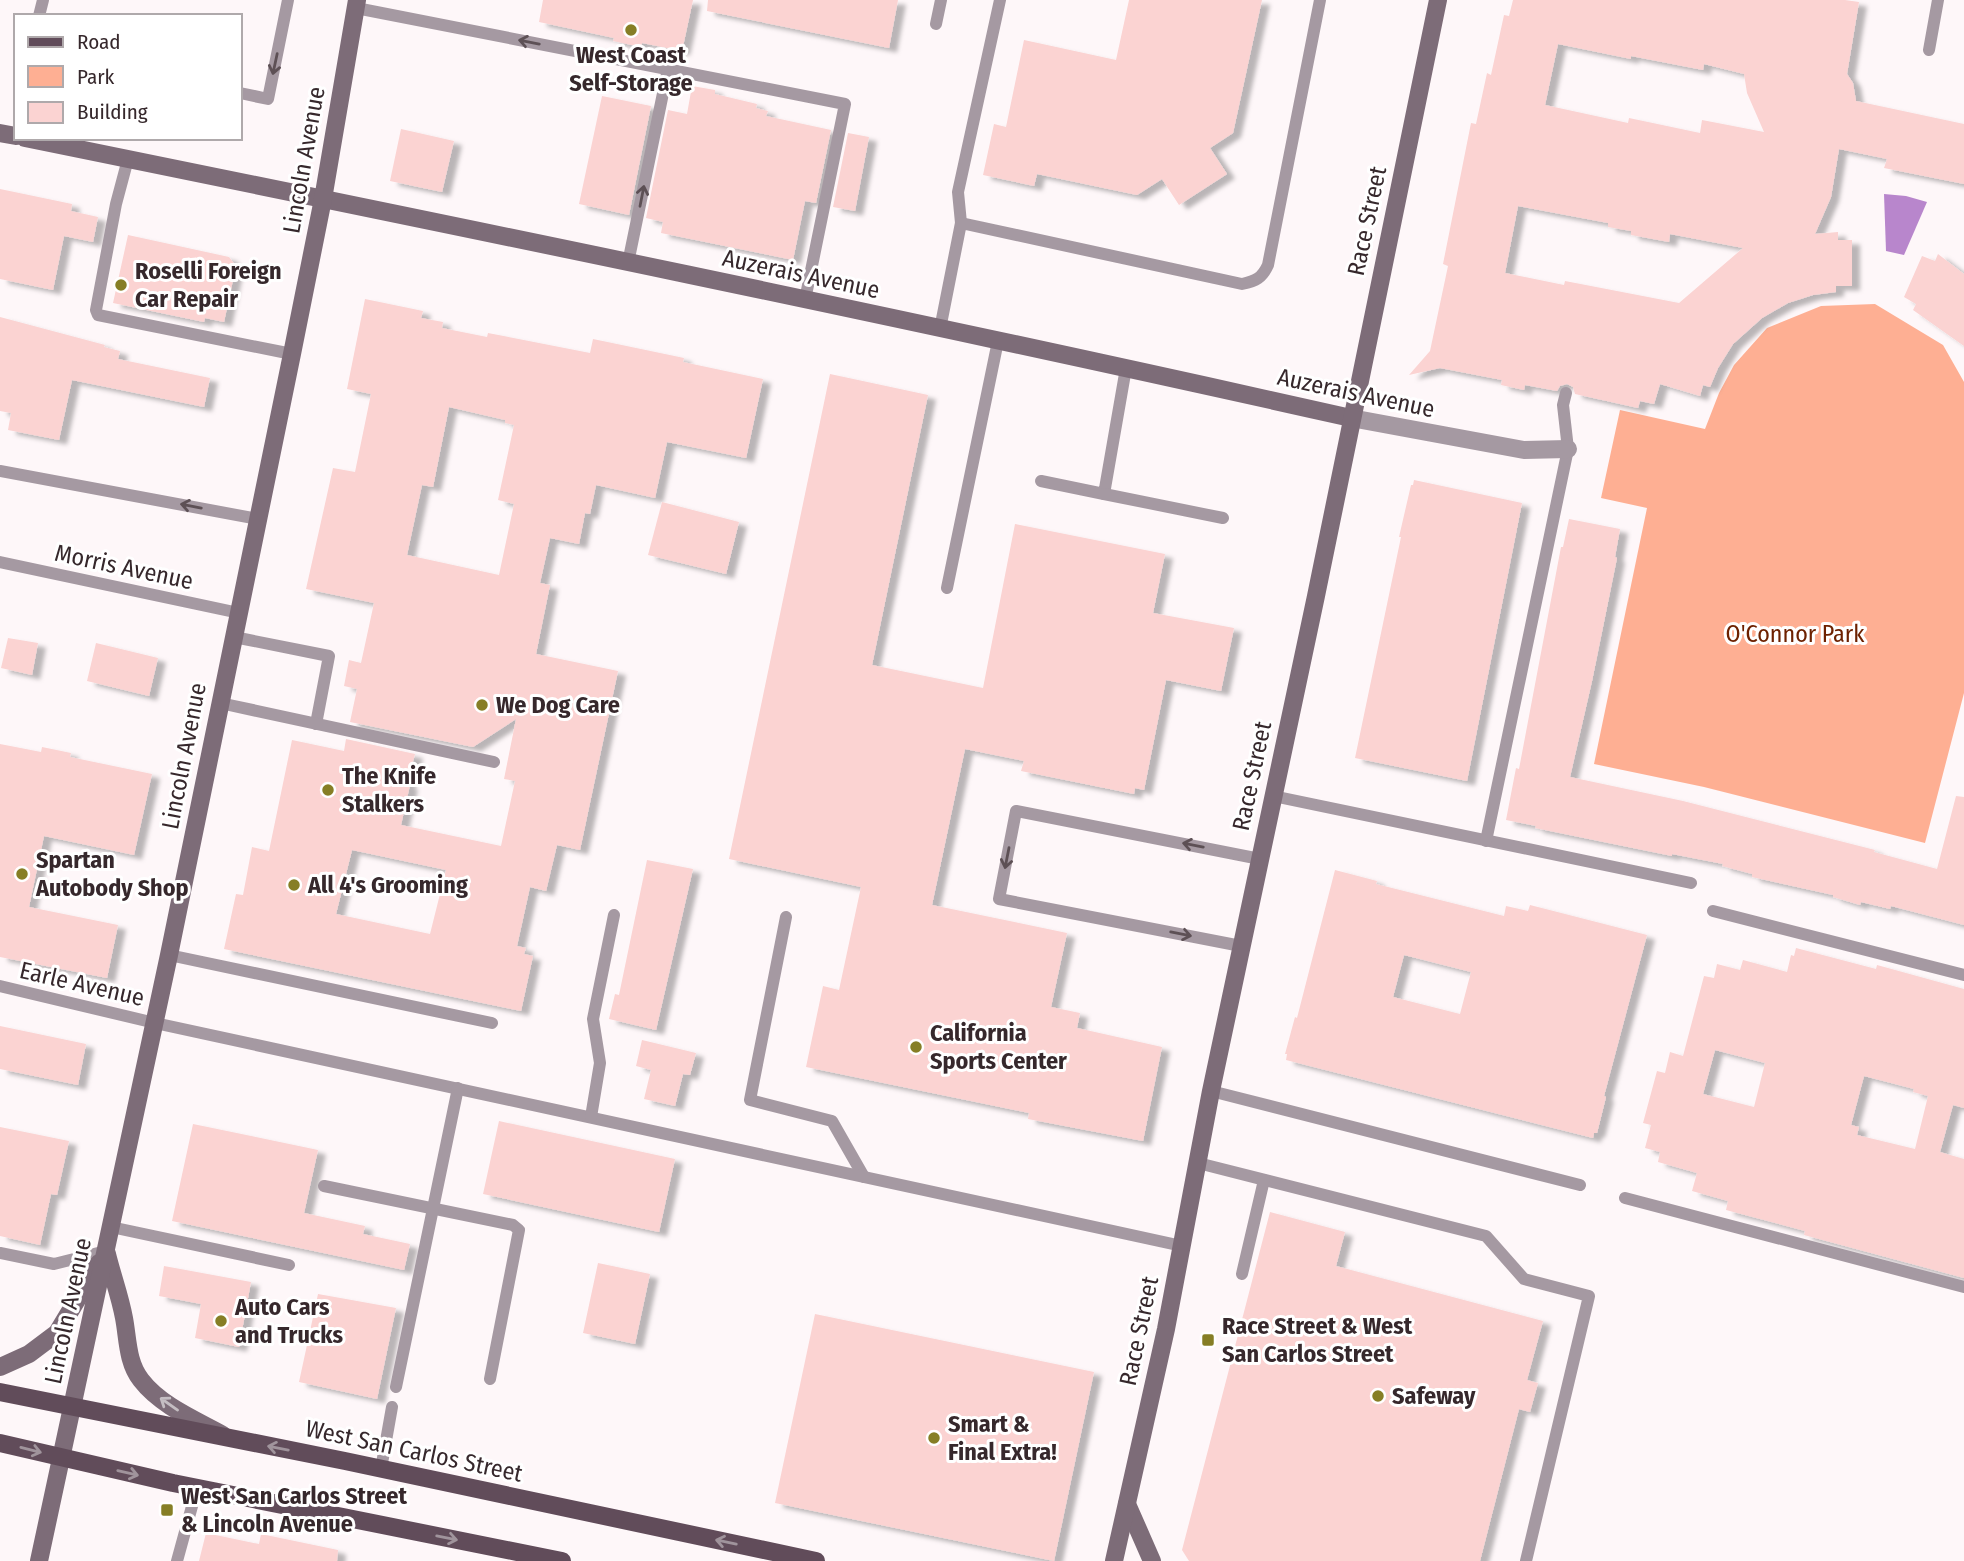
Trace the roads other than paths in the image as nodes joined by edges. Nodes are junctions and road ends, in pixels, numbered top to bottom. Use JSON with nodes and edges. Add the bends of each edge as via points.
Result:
{"nodes":[{"id":1,"x":288,"y":0,"type":"edge"},
{"id":2,"x":941,"y":0,"type":"edge"},
{"id":3,"x":1000,"y":0,"type":"edge"},
{"id":4,"x":1320,"y":0,"type":"edge"},
{"id":5,"x":1437,"y":0,"type":"edge"},
{"id":6,"x":1938,"y":0,"type":"edge"},
{"id":7,"x":357,"y":4,"type":"edge"},
{"id":8,"x":936,"y":24,"type":"dead end"},
{"id":9,"x":1929,"y":50,"type":"dead end"},
{"id":10,"x":668,"y":69,"type":"junction"},
{"id":11,"x":242,"y":93,"type":"edge"},
{"id":12,"x":38,"y":140,"type":"edge"},
{"id":13,"x":128,"y":159,"type":"junction"},
{"id":14,"x":323,"y":199,"type":"junction"},
{"id":15,"x":961,"y":223,"type":"junction"},
{"id":16,"x":628,"y":263,"type":"junction"},
{"id":17,"x":805,"y":300,"type":"junction"},
{"id":18,"x":940,"y":329,"type":"junction"},
{"id":19,"x":998,"y":341,"type":"junction"},
{"id":20,"x":292,"y":354,"type":"junction"},
{"id":21,"x":1126,"y":368,"type":"junction"},
{"id":22,"x":1566,"y":393,"type":"dead end"},
{"id":23,"x":1351,"y":418,"type":"junction"},
{"id":24,"x":1568,"y":449,"type":"junction"},
{"id":25,"x":0,"y":471,"type":"edge"},
{"id":26,"x":1041,"y":481,"type":"dead end"},
{"id":27,"x":1104,"y":494,"type":"junction"},
{"id":28,"x":1223,"y":518,"type":"dead end"},
{"id":29,"x":258,"y":519,"type":"junction"},
{"id":30,"x":0,"y":562,"type":"edge"},
{"id":31,"x":947,"y":588,"type":"dead end"},
{"id":32,"x":239,"y":613,"type":"junction"},
{"id":33,"x":234,"y":637,"type":"junction"},
{"id":34,"x":220,"y":703,"type":"junction"},
{"id":35,"x":316,"y":724,"type":"junction"},
{"id":36,"x":494,"y":762,"type":"dead end"},
{"id":37,"x":1273,"y":796,"type":"junction"},
{"id":38,"x":1486,"y":841,"type":"junction"},
{"id":39,"x":1259,"y":859,"type":"junction"},
{"id":40,"x":1691,"y":883,"type":"dead end"},
{"id":41,"x":1713,"y":911,"type":"dead end"},
{"id":42,"x":614,"y":915,"type":"dead end"},
{"id":43,"x":786,"y":917,"type":"dead end"},
{"id":44,"x":1241,"y":946,"type":"junction"},
{"id":45,"x":169,"y":955,"type":"junction"},
{"id":46,"x":1964,"y":975,"type":"edge"},
{"id":47,"x":0,"y":986,"type":"edge"},
{"id":48,"x":155,"y":1023,"type":"junction"},
{"id":49,"x":492,"y":1023,"type":"dead end"},
{"id":50,"x":458,"y":1088,"type":"junction"},
{"id":51,"x":1211,"y":1091,"type":"junction"},
{"id":52,"x":591,"y":1117,"type":"junction"},
{"id":53,"x":1198,"y":1163,"type":"junction"},
{"id":54,"x":864,"y":1177,"type":"junction"},
{"id":55,"x":1265,"y":1180,"type":"junction"},
{"id":56,"x":1580,"y":1185,"type":"dead end"},
{"id":57,"x":324,"y":1186,"type":"dead end"},
{"id":58,"x":1625,"y":1198,"type":"dead end"},
{"id":59,"x":433,"y":1208,"type":"junction"},
{"id":60,"x":111,"y":1227,"type":"junction"},
{"id":61,"x":1182,"y":1246,"type":"junction"},
{"id":62,"x":106,"y":1251,"type":"junction"},
{"id":63,"x":0,"y":1252,"type":"edge"},
{"id":64,"x":289,"y":1265,"type":"dead end"},
{"id":65,"x":1242,"y":1274,"type":"dead end"},
{"id":66,"x":1964,"y":1287,"type":"edge"},
{"id":67,"x":0,"y":1367,"type":"edge"},
{"id":68,"x":490,"y":1379,"type":"dead end"},
{"id":69,"x":396,"y":1387,"type":"dead end"},
{"id":70,"x":0,"y":1392,"type":"edge"},
{"id":71,"x":72,"y":1407,"type":"junction"},
{"id":72,"x":392,"y":1407,"type":"dead end"},
{"id":73,"x":228,"y":1437,"type":"junction"},
{"id":74,"x":0,"y":1443,"type":"edge"},
{"id":75,"x":61,"y":1458,"type":"junction"},
{"id":76,"x":381,"y":1469,"type":"junction"},
{"id":77,"x":197,"y":1488,"type":"junction"},
{"id":78,"x":1127,"y":1504,"type":"junction"},
{"id":79,"x":39,"y":1561,"type":"edge"},
{"id":80,"x":177,"y":1561,"type":"edge"},
{"id":81,"x":562,"y":1561,"type":"edge"},
{"id":82,"x":817,"y":1561,"type":"edge"},
{"id":83,"x":1114,"y":1561,"type":"edge"},
{"id":84,"x":1152,"y":1561,"type":"edge"},
{"id":85,"x":1526,"y":1561,"type":"edge"}],
"edges":[{"from":1,"to":11,"type":"lane","one_way":true,"via":[[268,99]]},
{"from":2,"to":8,"type":"lane"},
{"from":3,"to":15,"type":"lane","via":[[958,192]]},
{"from":4,"to":15,"type":"lane","via":[[1268,265],[1257,280],[1242,284]]},
{"from":5,"to":23,"type":"main road","name":"Race Street"},
{"from":6,"to":9,"type":"lane"},
{"from":10,"to":7,"type":"lane","one_way":true},
{"from":7,"to":14,"type":"main road","name":"Lincoln Avenue"},
{"from":16,"to":10,"type":"lane","one_way":true},
{"from":10,"to":17,"type":"lane","via":[[845,104]]},
{"from":12,"to":13,"type":"main road","name":"Auzerais Avenue"},
{"from":13,"to":14,"type":"main road","name":"Auzerais Avenue"},
{"from":13,"to":20,"type":"lane","via":[[110,233],[98,315]]},
{"from":14,"to":16,"type":"main road","name":"Auzerais Avenue"},
{"from":14,"to":20,"type":"main road","name":"Lincoln Avenue"},
{"from":15,"to":18,"type":"lane"},
{"from":16,"to":17,"type":"main road","name":"Auzerais Avenue"},
{"from":17,"to":18,"type":"main road","name":"Auzerais Avenue"},
{"from":18,"to":19,"type":"main road","name":"Auzerais Avenue"},
{"from":19,"to":21,"type":"main road","name":"Auzerais Avenue"},
{"from":19,"to":31,"type":"lane"},
{"from":20,"to":29,"type":"main road","name":"Lincoln Avenue"},
{"from":21,"to":23,"type":"main road","name":"Auzerais Avenue"},
{"from":21,"to":27,"type":"lane"},
{"from":22,"to":24,"type":"lane"},
{"from":23,"to":24,"type":"street","name":"Auzerais Avenue","via":[[1524,450]]},
{"from":23,"to":37,"type":"main road","name":"Race Street"},
{"from":24,"to":38,"type":"lane"},
{"from":29,"to":25,"type":"lane","one_way":true},
{"from":26,"to":27,"type":"lane"},
{"from":27,"to":28,"type":"lane"},
{"from":29,"to":32,"type":"main road","name":"Lincoln Avenue"},
{"from":30,"to":32,"type":"lane","name":"Morris Avenue"},
{"from":32,"to":33,"type":"main road","name":"Lincoln Avenue"},
{"from":33,"to":34,"type":"main road","name":"Lincoln Avenue"},
{"from":33,"to":35,"type":"lane","via":[[329,656]]},
{"from":34,"to":35,"type":"lane"},
{"from":34,"to":45,"type":"main road","name":"Lincoln Avenue"},
{"from":35,"to":36,"type":"lane"},
{"from":37,"to":38,"type":"lane"},
{"from":37,"to":39,"type":"main road","name":"Race Street"},
{"from":38,"to":40,"type":"lane"},
{"from":39,"to":44,"type":"main road","name":"Race Street"},
{"from":39,"to":44,"type":"lane","one_way":true,"via":[[1016,811],[999,899]]},
{"from":41,"to":46,"type":"lane"},
{"from":42,"to":52,"type":"lane","via":[[593,1019],[600,1063]]},
{"from":43,"to":54,"type":"lane","via":[[750,1100],[832,1121]]},
{"from":44,"to":51,"type":"main road","name":"Race Street"},
{"from":45,"to":48,"type":"main road","name":"Lincoln Avenue"},
{"from":45,"to":49,"type":"lane"},
{"from":47,"to":48,"type":"lane","name":"Earle Avenue"},
{"from":48,"to":50,"type":"lane","name":"Earle Avenue"},
{"from":48,"to":60,"type":"main road","name":"Lincoln Avenue"},
{"from":50,"to":52,"type":"lane","name":"Earle Avenue"},
{"from":50,"to":59,"type":"lane"},
{"from":51,"to":53,"type":"main road","name":"Race Street"},
{"from":51,"to":56,"type":"lane"},
{"from":52,"to":54,"type":"lane","name":"Earle Avenue"},
{"from":53,"to":55,"type":"lane"},
{"from":53,"to":61,"type":"main road","name":"Race Street"},
{"from":54,"to":61,"type":"lane","name":"Earle Avenue"},
{"from":55,"to":65,"type":"lane"},
{"from":55,"to":85,"type":"lane","via":[[1486,1236],[1524,1279],[1590,1296]]},
{"from":57,"to":59,"type":"lane"},
{"from":58,"to":66,"type":"lane"},
{"from":59,"to":68,"type":"lane","via":[[519,1230]]},
{"from":59,"to":69,"type":"lane"},
{"from":60,"to":62,"type":"main road","name":"Lincoln Avenue"},
{"from":60,"to":64,"type":"lane"},
{"from":61,"to":78,"type":"main road","name":"Race Street"},
{"from":62,"to":63,"type":"lane","via":[[54,1264]]},
{"from":62,"to":67,"type":"main road","via":[[57,1333],[29,1354]]},
{"from":62,"to":71,"type":"main road","name":"Lincoln Avenue"},
{"from":73,"to":62,"type":"main road","one_way":true,"via":[[179,1411],[140,1379],[127,1348]]},
{"from":70,"to":71,"type":"main road","name":"West San Carlos Street"},
{"from":71,"to":73,"type":"main road","name":"West San Carlos Street"},
{"from":71,"to":75,"type":"main road","name":"Lincoln Avenue"},
{"from":72,"to":76,"type":"lane"},
{"from":76,"to":73,"type":"main road","name":"West San Carlos Street","one_way":true},
{"from":74,"to":75,"type":"main road","one_way":true},
{"from":75,"to":77,"type":"main road","one_way":true},
{"from":75,"to":79,"type":"main road","name":"Lincoln Avenue"},
{"from":82,"to":76,"type":"main road","name":"West San Carlos Street","one_way":true},
{"from":77,"to":80,"type":"lane"},
{"from":77,"to":81,"type":"main road","one_way":true},
{"from":78,"to":83,"type":"main road","name":"Race Street"},
{"from":78,"to":84,"type":"main road"}]}
